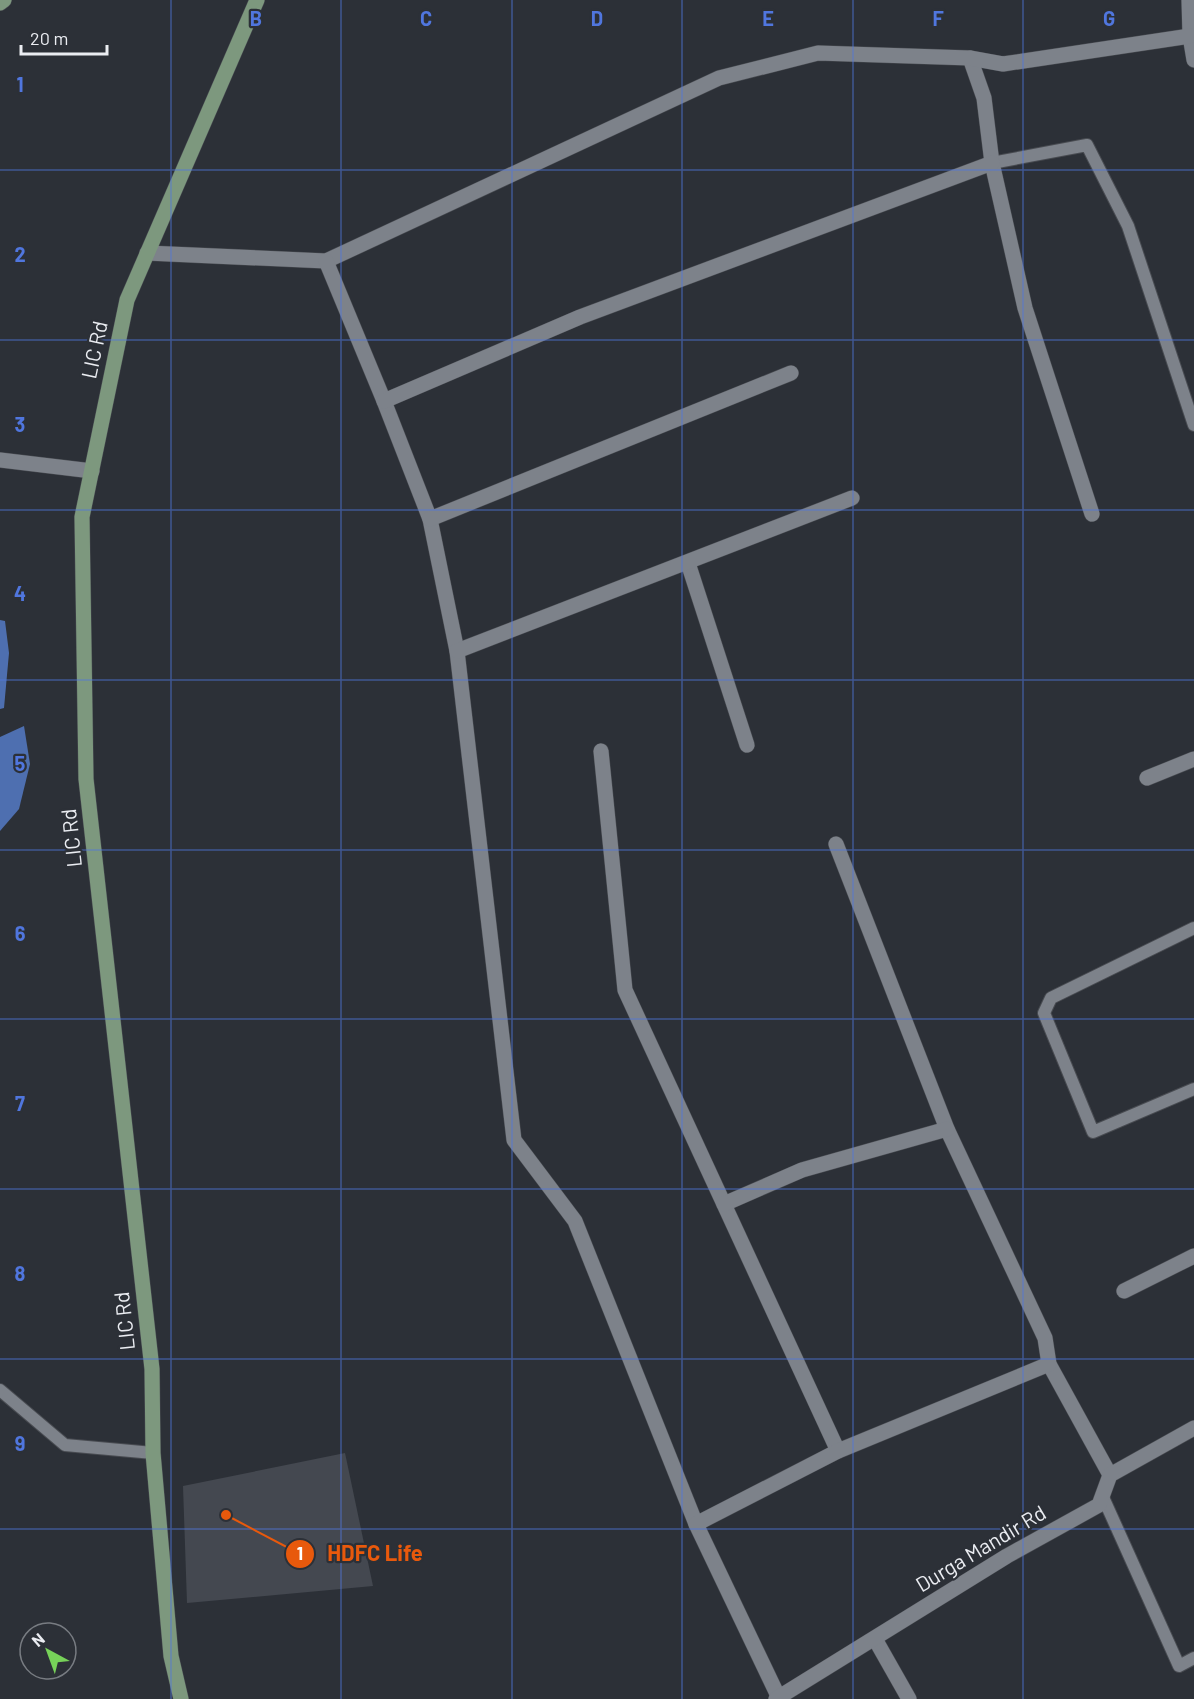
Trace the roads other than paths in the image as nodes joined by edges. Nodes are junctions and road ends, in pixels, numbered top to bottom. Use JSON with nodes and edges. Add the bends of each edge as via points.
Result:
{"nodes":[{"id":1,"x":257,"y":0,"type":"edge"},
{"id":2,"x":1189,"y":0,"type":"edge"},
{"id":3,"x":1190,"y":36,"type":"junction"},
{"id":4,"x":970,"y":58,"type":"junction"},
{"id":5,"x":1194,"y":60,"type":"edge"},
{"id":6,"x":992,"y":163,"type":"junction"},
{"id":7,"x":147,"y":254,"type":"junction"},
{"id":8,"x":326,"y":261,"type":"junction"},
{"id":9,"x":791,"y":373,"type":"dead end"},
{"id":10,"x":384,"y":401,"type":"junction"},
{"id":11,"x":1194,"y":425,"type":"edge"},
{"id":12,"x":0,"y":460,"type":"edge"},
{"id":13,"x":92,"y":471,"type":"junction"},
{"id":14,"x":852,"y":498,"type":"dead end"},
{"id":15,"x":1092,"y":514,"type":"dead end"},
{"id":16,"x":430,"y":519,"type":"junction"},
{"id":17,"x":688,"y":562,"type":"junction"},
{"id":18,"x":457,"y":651,"type":"junction"},
{"id":19,"x":747,"y":745,"type":"dead end"},
{"id":20,"x":601,"y":751,"type":"dead end"},
{"id":21,"x":1194,"y":759,"type":"edge"},
{"id":22,"x":1147,"y":778,"type":"dead end"},
{"id":23,"x":836,"y":844,"type":"dead end"},
{"id":24,"x":1194,"y":928,"type":"edge"},
{"id":25,"x":1194,"y":1089,"type":"edge"},
{"id":26,"x":947,"y":1129,"type":"junction"},
{"id":27,"x":724,"y":1204,"type":"junction"},
{"id":28,"x":1194,"y":1256,"type":"edge"},
{"id":29,"x":1124,"y":1291,"type":"dead end"},
{"id":30,"x":1050,"y":1364,"type":"junction"},
{"id":31,"x":0,"y":1390,"type":"edge"},
{"id":32,"x":1194,"y":1428,"type":"edge"},
{"id":33,"x":838,"y":1451,"type":"junction"},
{"id":34,"x":153,"y":1453,"type":"junction"},
{"id":35,"x":1110,"y":1475,"type":"junction"},
{"id":36,"x":1102,"y":1495,"type":"junction"},
{"id":37,"x":696,"y":1524,"type":"junction"},
{"id":38,"x":875,"y":1638,"type":"junction"},
{"id":39,"x":1194,"y":1658,"type":"edge"},
{"id":40,"x":181,"y":1699,"type":"edge"},
{"id":41,"x":778,"y":1699,"type":"edge"},
{"id":42,"x":909,"y":1699,"type":"edge"}],
"edges":[{"from":1,"to":7,"type":"main road","name":"LIC Rd"},
{"from":2,"to":3,"type":"street"},
{"from":3,"to":4,"type":"street","via":[[1002,64]]},
{"from":3,"to":5,"type":"street"},
{"from":4,"to":6,"type":"street","via":[[984,98]]},
{"from":4,"to":8,"type":"street","via":[[818,53],[719,78]]},
{"from":6,"to":10,"type":"street","via":[[580,317]]},
{"from":6,"to":11,"type":"lane","via":[[1087,145],[1128,226]]},
{"from":6,"to":15,"type":"street","via":[[1025,308]]},
{"from":7,"to":8,"type":"street"},
{"from":7,"to":13,"type":"main road","name":"LIC Rd","via":[[127,300]]},
{"from":8,"to":10,"type":"street"},
{"from":9,"to":16,"type":"street"},
{"from":10,"to":16,"type":"street"},
{"from":12,"to":13,"type":"street"},
{"from":13,"to":34,"type":"main road","name":"LIC Rd","via":[[82,517],[86,779],[152,1369]]},
{"from":14,"to":17,"type":"street"},
{"from":16,"to":18,"type":"street"},
{"from":17,"to":18,"type":"street"},
{"from":17,"to":19,"type":"street"},
{"from":18,"to":37,"type":"street","via":[[514,1140],[575,1221]]},
{"from":20,"to":27,"type":"street","via":[[625,990]]},
{"from":21,"to":22,"type":"street"},
{"from":23,"to":26,"type":"street"},
{"from":24,"to":25,"type":"lane","via":[[1051,998],[1044,1013],[1093,1132]]},
{"from":26,"to":27,"type":"street","via":[[802,1170]]},
{"from":26,"to":30,"type":"street","via":[[1045,1338]]},
{"from":27,"to":33,"type":"street"},
{"from":28,"to":29,"type":"street"},
{"from":30,"to":33,"type":"street"},
{"from":30,"to":35,"type":"street"},
{"from":31,"to":34,"type":"lane","via":[[65,1445]]},
{"from":32,"to":35,"type":"street"},
{"from":33,"to":37,"type":"street"},
{"from":34,"to":40,"type":"main road","name":"LIC Rd","via":[[171,1656]]},
{"from":35,"to":36,"type":"street","name":"Durga Mandir Rd"},
{"from":36,"to":38,"type":"street","name":"Durga Mandir Rd","via":[[1099,1505],[1007,1556]]},
{"from":36,"to":39,"type":"lane","via":[[1179,1666]]},
{"from":37,"to":41,"type":"street"},
{"from":38,"to":41,"type":"street","name":"Durga Mandir Rd"},
{"from":38,"to":42,"type":"street"}]}
